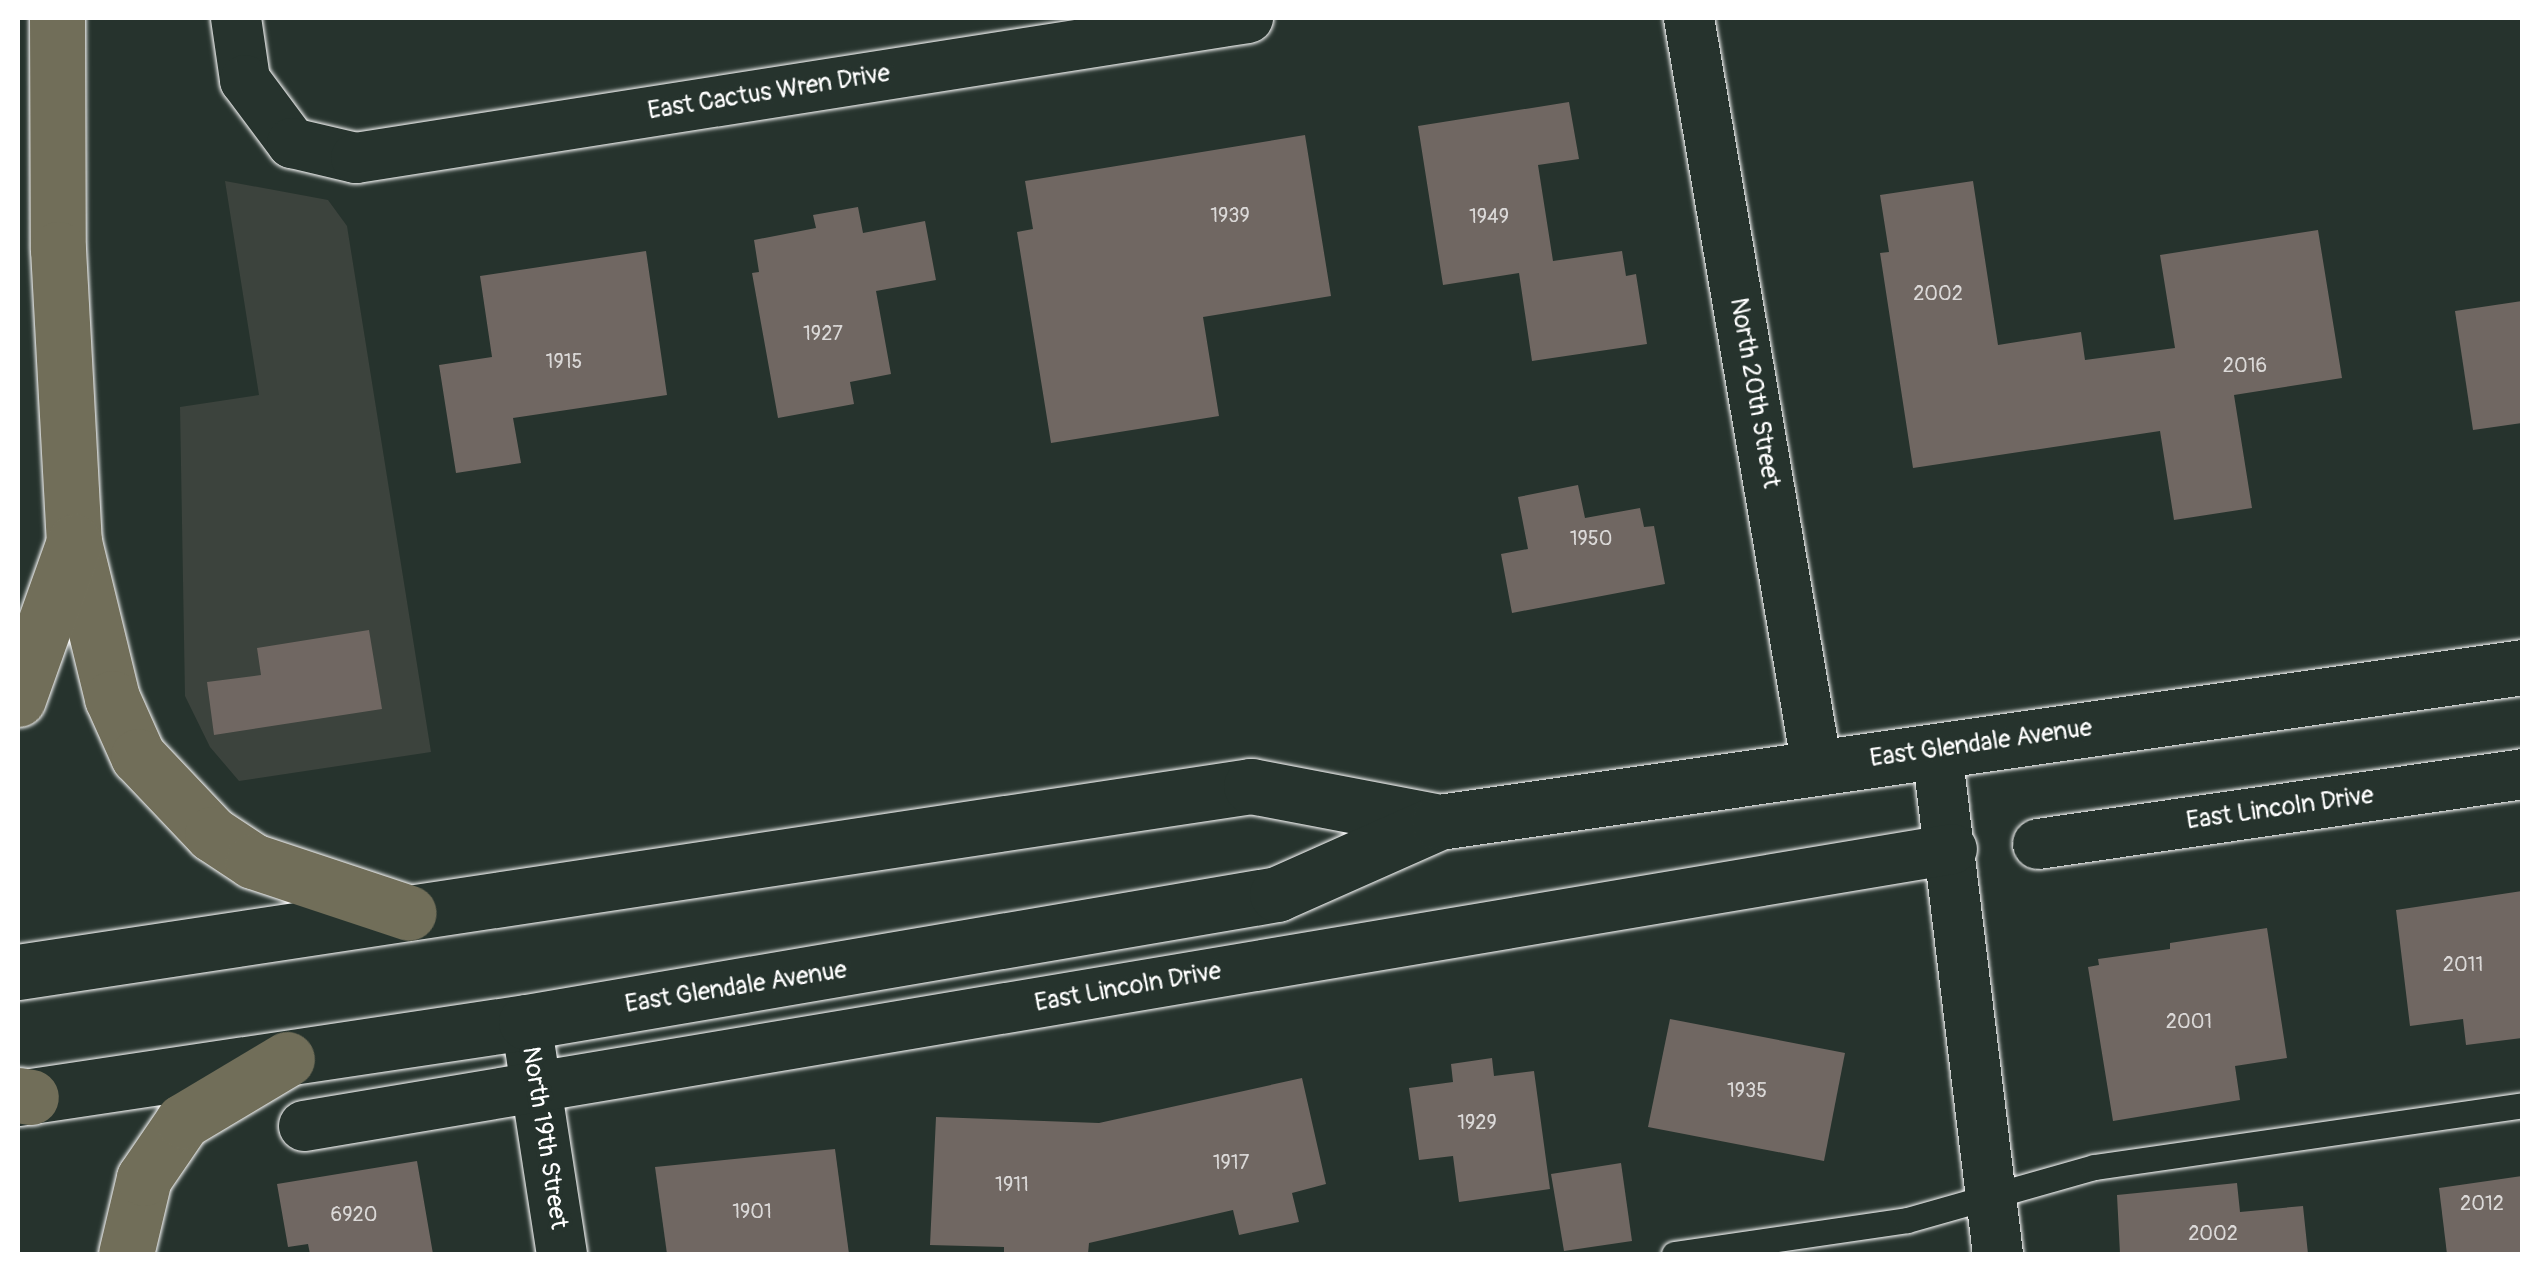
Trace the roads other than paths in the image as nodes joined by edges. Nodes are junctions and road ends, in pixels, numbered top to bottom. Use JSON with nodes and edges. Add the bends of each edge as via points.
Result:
{"nodes":[{"id":1,"x":57,"y":18,"type":"edge"},
{"id":2,"x":236,"y":18,"type":"edge"},
{"id":3,"x":1248,"y":18,"type":"edge"},
{"id":4,"x":1689,"y":18,"type":"edge"},
{"id":5,"x":74,"y":542,"type":"junction"},
{"id":6,"x":2522,"y":666,"type":"edge"},
{"id":7,"x":18,"y":699,"type":"edge"},
{"id":8,"x":1936,"y":750,"type":"junction"},
{"id":9,"x":1817,"y":768,"type":"junction"},
{"id":10,"x":2522,"y":774,"type":"edge"},
{"id":11,"x":1439,"y":822,"type":"junction"},
{"id":12,"x":2038,"y":844,"type":"dead end"},
{"id":13,"x":1952,"y":849,"type":"junction"},
{"id":14,"x":409,"y":913,"type":"junction"},
{"id":15,"x":18,"y":972,"type":"edge"},
{"id":16,"x":526,"y":1022,"type":"junction"},
{"id":17,"x":286,"y":1059,"type":"junction"},
{"id":18,"x":536,"y":1087,"type":"junction"},
{"id":19,"x":22,"y":1097,"type":"edge"},
{"id":20,"x":2522,"y":1105,"type":"edge"},
{"id":21,"x":304,"y":1126,"type":"dead end"},
{"id":22,"x":1990,"y":1193,"type":"junction"},
{"id":23,"x":126,"y":1254,"type":"edge"},
{"id":24,"x":562,"y":1254,"type":"edge"},
{"id":25,"x":1674,"y":1254,"type":"edge"},
{"id":26,"x":1998,"y":1254,"type":"edge"}],
"edges":[{"from":1,"to":5,"type":"highway","via":[[58,250]]},
{"from":2,"to":3,"type":"street","name":"East Cactus Wren Drive","via":[[244,80],[292,143],[356,158]]},
{"from":4,"to":9,"type":"street","name":"North 20th Street"},
{"from":5,"to":7,"type":"highway"},
{"from":5,"to":14,"type":"highway","via":[[112,698],[138,756],[174,799],[254,861]]},
{"from":6,"to":8,"type":"main road","name":"East Glendale Avenue"},
{"from":8,"to":9,"type":"main road","name":"East Glendale Avenue"},
{"from":8,"to":13,"type":"street"},
{"from":9,"to":11,"type":"main road","name":"East Glendale Avenue"},
{"from":10,"to":12,"type":"street","name":"East Lincoln Drive"},
{"from":11,"to":14,"type":"main road","name":"East Glendale Avenue","via":[[1252,786]]},
{"from":11,"to":16,"type":"main road","name":"East Glendale Avenue","via":[[1277,894]]},
{"from":13,"to":18,"type":"street","name":"East Lincoln Drive"},
{"from":13,"to":22,"type":"street"},
{"from":14,"to":15,"type":"main road","name":"East Glendale Avenue"},
{"from":16,"to":17,"type":"main road","name":"East Glendale Avenue"},
{"from":16,"to":18,"type":"street","name":"North 19th Street"},
{"from":17,"to":19,"type":"main road","name":"East Glendale Avenue"},
{"from":17,"to":23,"type":"highway","via":[[183,1121],[144,1178]]},
{"from":18,"to":21,"type":"street","name":"East Lincoln Drive"},
{"from":18,"to":24,"type":"street","name":"North 19th Street"},
{"from":20,"to":22,"type":"lane","via":[[2094,1167]]},
{"from":22,"to":25,"type":"lane","via":[[1907,1220]]},
{"from":22,"to":26,"type":"street"}]}
